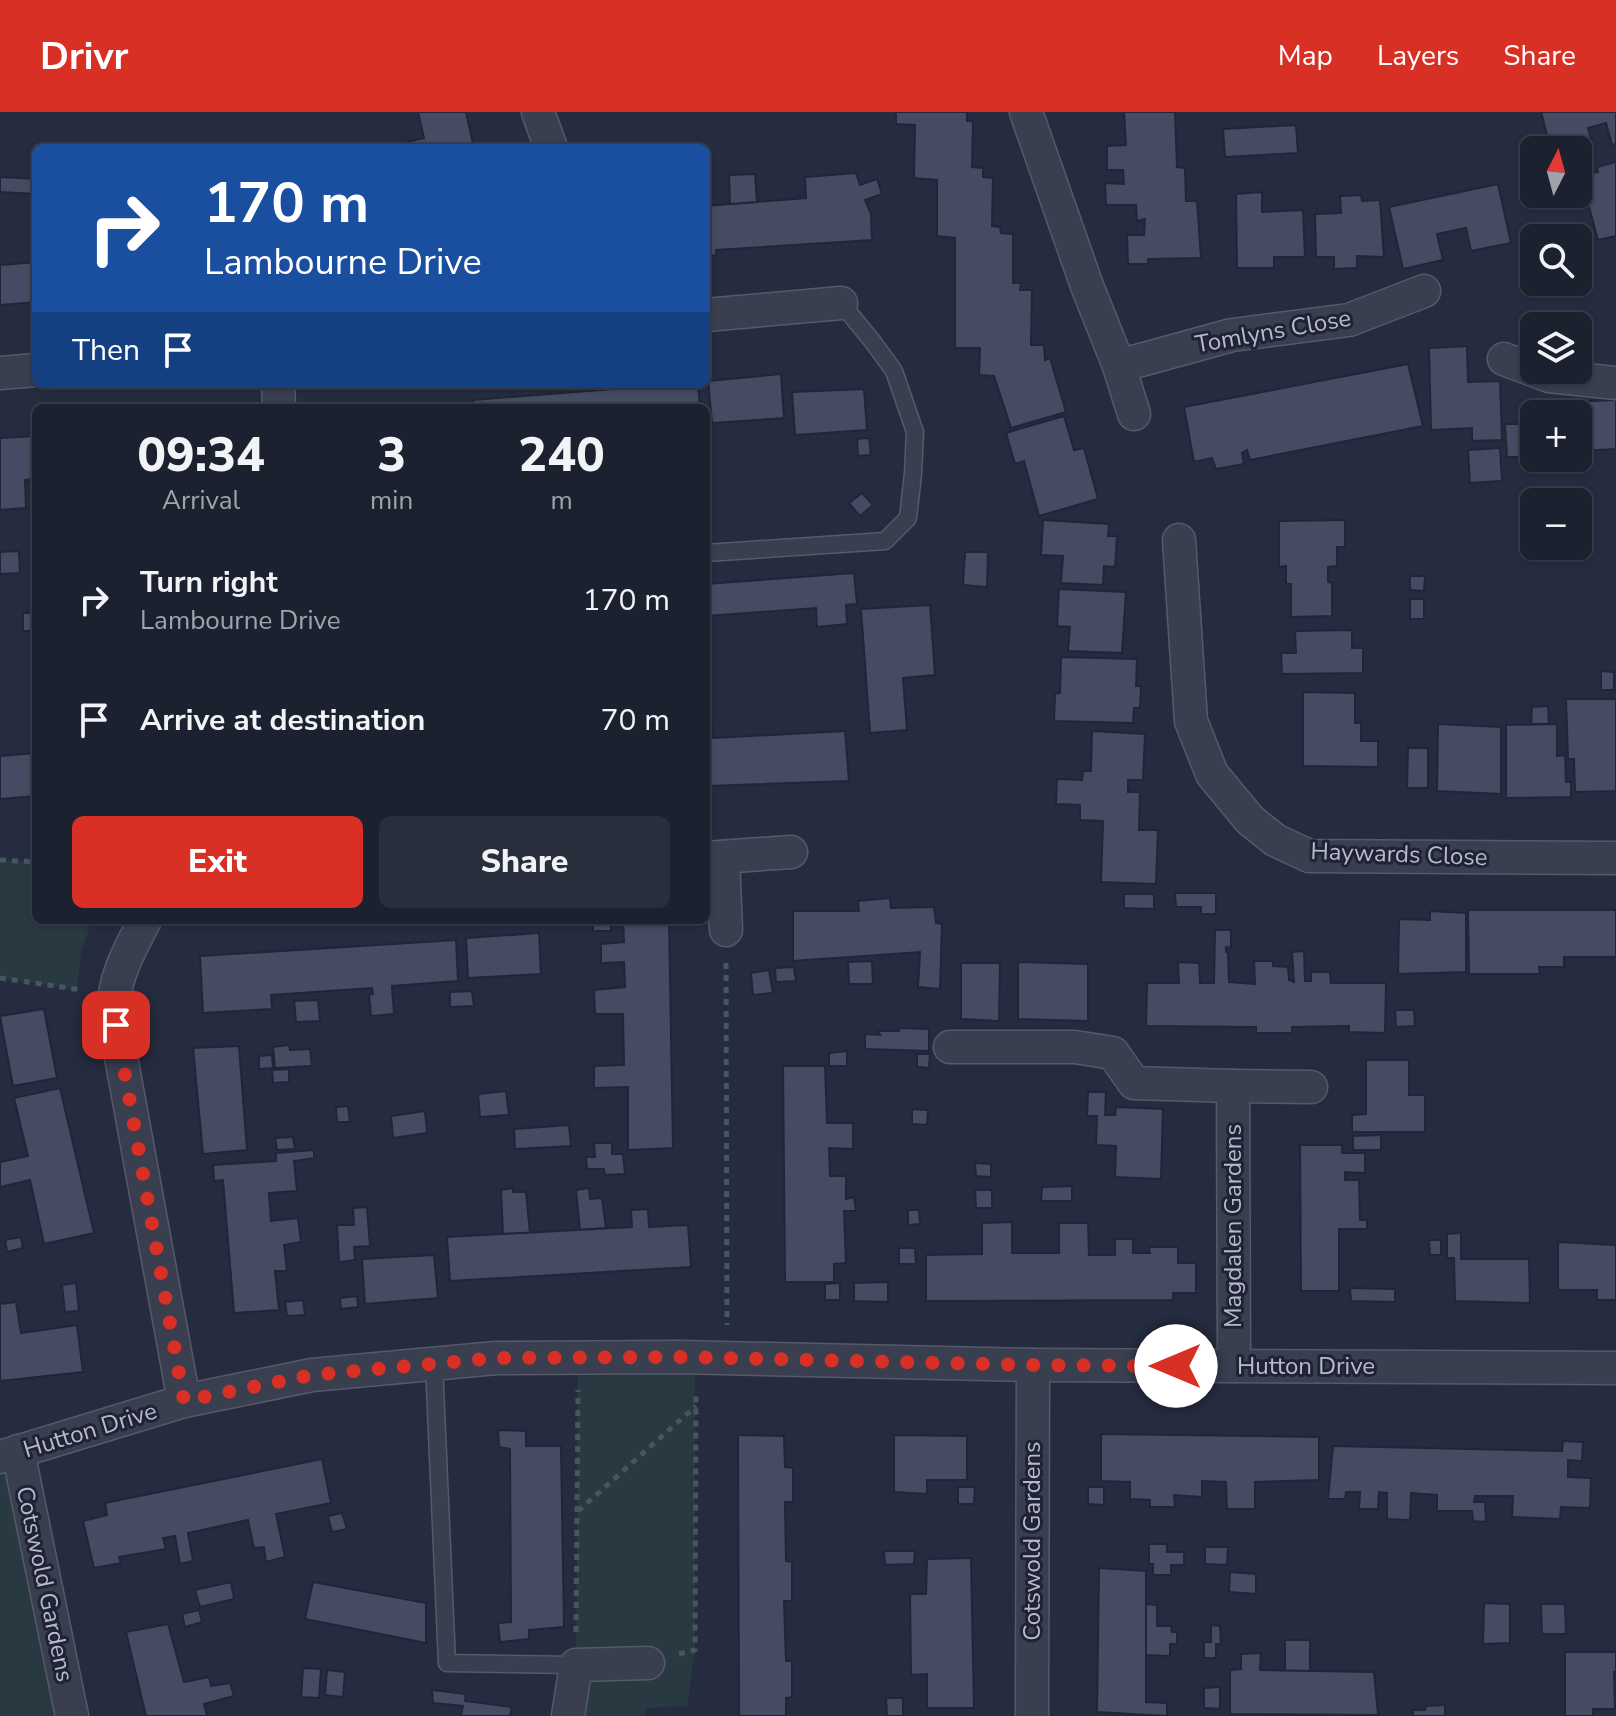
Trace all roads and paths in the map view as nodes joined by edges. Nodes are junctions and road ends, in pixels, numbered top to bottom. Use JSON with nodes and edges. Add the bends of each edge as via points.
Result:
{"nodes":[{"id":1,"x":538,"y":112,"type":"edge"},
{"id":2,"x":1026,"y":112,"type":"edge"},
{"id":3,"x":550,"y":144,"type":"edge"},
{"id":4,"x":1424,"y":291,"type":"dead end"},
{"id":5,"x":841,"y":303,"type":"joint"},
{"id":6,"x":710,"y":315,"type":"edge"},
{"id":7,"x":1504,"y":359,"type":"dead end"},
{"id":8,"x":1119,"y":366,"type":"junction"},
{"id":9,"x":32,"y":370,"type":"edge"},
{"id":10,"x":0,"y":373,"type":"edge"},
{"id":11,"x":1616,"y":383,"type":"edge"},
{"id":12,"x":1134,"y":414,"type":"dead end"},
{"id":13,"x":1179,"y":540,"type":"dead end"},
{"id":14,"x":710,"y":553,"type":"edge"},
{"id":15,"x":791,"y":852,"type":"dead end"},
{"id":16,"x":715,"y":857,"type":"edge"},
{"id":17,"x":1616,"y":858,"type":"edge"},
{"id":18,"x":0,"y":860,"type":"edge"},
{"id":19,"x":32,"y":862,"type":"edge"},
{"id":20,"x":143,"y":924,"type":"edge"},
{"id":21,"x":726,"y":930,"type":"joint"},
{"id":22,"x":0,"y":978,"type":"edge"},
{"id":23,"x":115,"y":993,"type":"junction"},
{"id":24,"x":950,"y":1047,"type":"dead end"},
{"id":25,"x":1233,"y":1086,"type":"junction"},
{"id":26,"x":1311,"y":1087,"type":"dead end"},
{"id":27,"x":578,"y":1357,"type":"junction"},
{"id":28,"x":695,"y":1358,"type":"junction"},
{"id":29,"x":728,"y":1358,"type":"junction"},
{"id":30,"x":434,"y":1364,"type":"junction"},
{"id":31,"x":1033,"y":1365,"type":"junction"},
{"id":32,"x":1234,"y":1366,"type":"junction"},
{"id":33,"x":1616,"y":1368,"type":"edge"},
{"id":34,"x":184,"y":1401,"type":"junction"},
{"id":35,"x":696,"y":1406,"type":"junction"},
{"id":36,"x":9,"y":1454,"type":"edge"},
{"id":37,"x":577,"y":1512,"type":"junction"},
{"id":38,"x":648,"y":1663,"type":"joint"},
{"id":39,"x":576,"y":1665,"type":"junction"},
{"id":40,"x":72,"y":1716,"type":"edge"},
{"id":41,"x":568,"y":1716,"type":"edge"},
{"id":42,"x":1032,"y":1716,"type":"edge"}],
"edges":[{"from":1,"to":3,"type":"street"},
{"from":2,"to":8,"type":"street"},
{"from":4,"to":8,"type":"street","name":"Tomlyns Close","via":[[1349,320],[1232,335]]},
{"from":5,"to":6,"type":"street"},
{"from":5,"to":14,"type":"lane","via":[[894,371],[915,432],[908,518],[885,541]]},
{"from":7,"to":11,"type":"street","via":[[1549,376]]},
{"from":8,"to":12,"type":"street"},
{"from":9,"to":10,"type":"street"},
{"from":13,"to":17,"type":"street","name":"Haywards Close","via":[[1191,721],[1212,774],[1250,820],[1275,840],[1309,856]]},
{"from":15,"to":16,"type":"street"},
{"from":16,"to":21,"type":"street"},
{"from":18,"to":19,"type":"path"},
{"from":20,"to":23,"type":"street"},
{"from":21,"to":29,"type":"path"},
{"from":22,"to":23,"type":"path"},
{"from":23,"to":34,"type":"street","via":[[119,1046]]},
{"from":24,"to":25,"type":"street","via":[[1075,1047],[1113,1053],[1134,1083]]},
{"from":25,"to":26,"type":"street"},
{"from":25,"to":32,"type":"street","name":"Magdalen Gardens"},
{"from":27,"to":28,"type":"street","name":"Hutton Drive"},
{"from":27,"to":30,"type":"street","name":"Hutton Drive"},
{"from":27,"to":37,"type":"path"},
{"from":28,"to":29,"type":"street","name":"Hutton Drive"},
{"from":28,"to":35,"type":"path"},
{"from":29,"to":31,"type":"street","name":"Hutton Drive"},
{"from":30,"to":34,"type":"street","name":"Hutton Drive","via":[[312,1375]]},
{"from":30,"to":39,"type":"lane","via":[[447,1663]]},
{"from":31,"to":32,"type":"street","name":"Hutton Drive"},
{"from":31,"to":42,"type":"street","name":"Cotswold Gardens"},
{"from":32,"to":33,"type":"street","name":"Hutton Drive"},
{"from":34,"to":36,"type":"street","name":"Hutton Drive"},
{"from":35,"to":37,"type":"path"},
{"from":35,"to":38,"type":"path","via":[[695,1650]]},
{"from":36,"to":40,"type":"street","name":"Cotswold Gardens"},
{"from":37,"to":39,"type":"path"},
{"from":38,"to":39,"type":"street"},
{"from":39,"to":41,"type":"street"}]}
